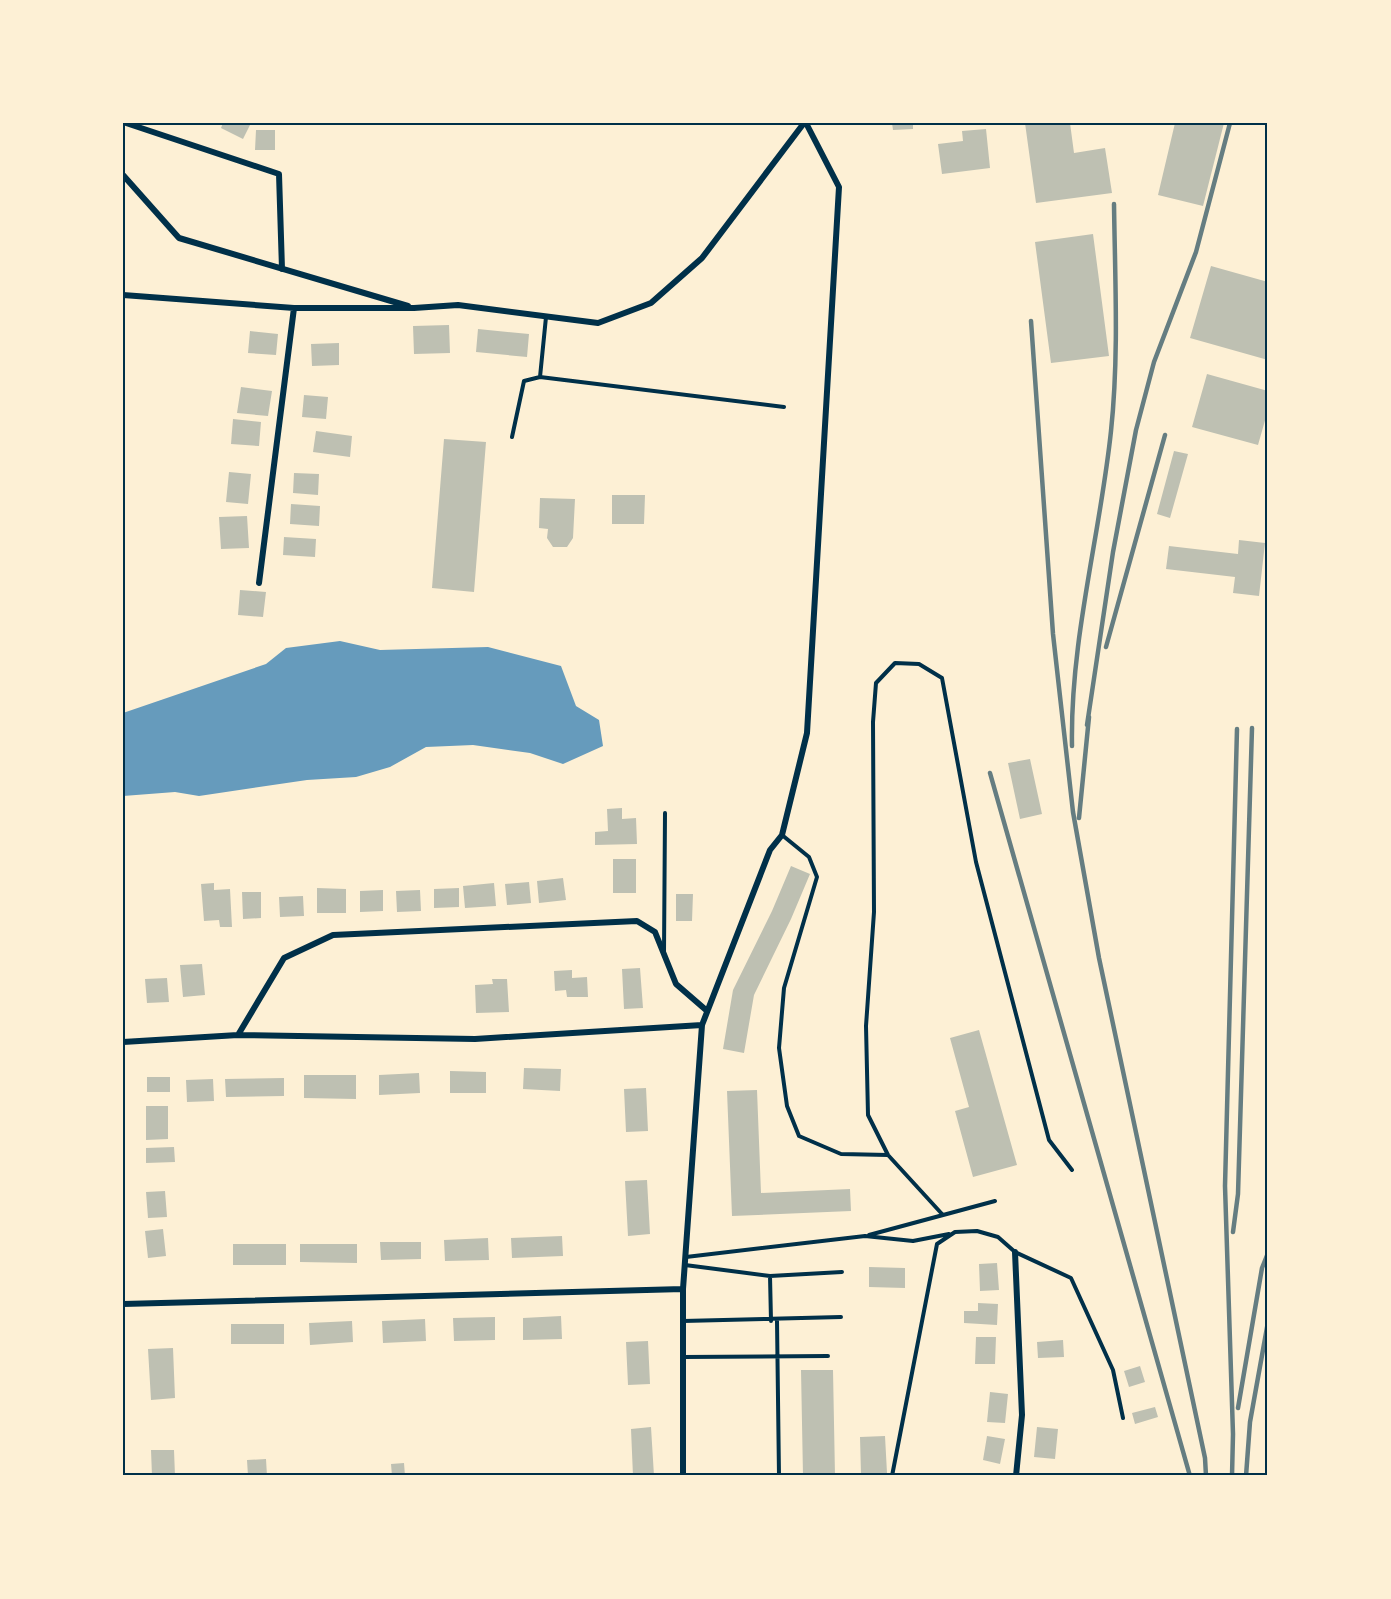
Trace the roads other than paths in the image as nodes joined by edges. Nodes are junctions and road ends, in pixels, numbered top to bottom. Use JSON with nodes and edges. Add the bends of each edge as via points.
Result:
{"nodes":[{"id":1,"x":126,"y":123,"type":"edge"},
{"id":2,"x":805,"y":123,"type":"edge"},
{"id":3,"x":123,"y":175,"type":"edge"},
{"id":4,"x":282,"y":269,"type":"junction"},
{"id":5,"x":123,"y":295,"type":"edge"},
{"id":6,"x":294,"y":308,"type":"junction"},
{"id":7,"x":414,"y":308,"type":"junction"},
{"id":8,"x":546,"y":317,"type":"junction"},
{"id":9,"x":540,"y":377,"type":"junction"},
{"id":10,"x":784,"y":407,"type":"dead end"},
{"id":11,"x":512,"y":437,"type":"dead end"},
{"id":12,"x":259,"y":583,"type":"dead end"},
{"id":13,"x":665,"y":813,"type":"dead end"},
{"id":14,"x":782,"y":835,"type":"junction"},
{"id":15,"x":664,"y":952,"type":"junction"},
{"id":16,"x":706,"y":1010,"type":"junction"},
{"id":17,"x":702,"y":1025,"type":"junction"},
{"id":18,"x":238,"y":1035,"type":"junction"},
{"id":19,"x":123,"y":1042,"type":"edge"},
{"id":20,"x":888,"y":1155,"type":"junction"},
{"id":21,"x":1072,"y":1170,"type":"dead end"},
{"id":22,"x":995,"y":1201,"type":"dead end"},
{"id":23,"x":942,"y":1214,"type":"junction"},
{"id":24,"x":955,"y":1232,"type":"junction"},
{"id":25,"x":865,"y":1236,"type":"junction"},
{"id":26,"x":1015,"y":1252,"type":"junction"},
{"id":27,"x":686,"y":1257,"type":"junction"},
{"id":28,"x":685,"y":1265,"type":"junction"},
{"id":29,"x":842,"y":1272,"type":"dead end"},
{"id":30,"x":770,"y":1276,"type":"junction"},
{"id":31,"x":683,"y":1289,"type":"junction"},
{"id":32,"x":123,"y":1304,"type":"edge"},
{"id":33,"x":841,"y":1317,"type":"dead end"},
{"id":34,"x":683,"y":1321,"type":"junction"},
{"id":35,"x":771,"y":1321,"type":"junction"},
{"id":36,"x":777,"y":1321,"type":"junction"},
{"id":37,"x":778,"y":1356,"type":"junction"},
{"id":38,"x":828,"y":1356,"type":"dead end"},
{"id":39,"x":683,"y":1357,"type":"junction"},
{"id":40,"x":1123,"y":1419,"type":"dead end"},
{"id":41,"x":683,"y":1476,"type":"edge"},
{"id":42,"x":779,"y":1476,"type":"edge"},
{"id":43,"x":892,"y":1476,"type":"edge"},
{"id":44,"x":1016,"y":1476,"type":"edge"}],
"edges":[{"from":1,"to":4,"type":"street","via":[[279,174]]},
{"from":2,"to":8,"type":"street","via":[[702,258],[651,303],[598,323]]},
{"from":2,"to":14,"type":"street","via":[[839,187],[807,733]]},
{"from":3,"to":4,"type":"street","via":[[180,238]]},
{"from":4,"to":7,"type":"street"},
{"from":5,"to":6,"type":"street"},
{"from":6,"to":7,"type":"street"},
{"from":6,"to":12,"type":"street"},
{"from":7,"to":8,"type":"street","via":[[458,305]]},
{"from":8,"to":9,"type":"lane"},
{"from":9,"to":10,"type":"lane"},
{"from":9,"to":11,"type":"lane","via":[[524,381]]},
{"from":13,"to":15,"type":"lane"},
{"from":14,"to":16,"type":"street","via":[[771,850]]},
{"from":14,"to":20,"type":"lane","via":[[809,857],[817,877],[784,988],[780,1048],[787,1106],[799,1136],[841,1154]]},
{"from":15,"to":16,"type":"street","via":[[676,984]]},
{"from":15,"to":18,"type":"street","via":[[655,933],[636,921],[333,935],[284,958]]},
{"from":16,"to":17,"type":"street"},
{"from":17,"to":18,"type":"street","via":[[475,1039]]},
{"from":17,"to":27,"type":"street"},
{"from":18,"to":19,"type":"street"},
{"from":20,"to":21,"type":"lane","via":[[868,1114],[866,1026],[874,912],[876,683],[895,663],[919,664],[942,678],[976,862],[1049,1140]]},
{"from":20,"to":23,"type":"lane"},
{"from":22,"to":23,"type":"lane"},
{"from":23,"to":25,"type":"lane"},
{"from":24,"to":25,"type":"lane","via":[[913,1241]]},
{"from":24,"to":26,"type":"lane","via":[[977,1231],[998,1237]]},
{"from":24,"to":43,"type":"lane","via":[[937,1244]]},
{"from":25,"to":27,"type":"lane"},
{"from":26,"to":40,"type":"lane","via":[[1071,1278],[1113,1370]]},
{"from":26,"to":44,"type":"street","via":[[1022,1415]]},
{"from":27,"to":28,"type":"street"},
{"from":28,"to":30,"type":"lane"},
{"from":28,"to":31,"type":"street"},
{"from":29,"to":30,"type":"lane"},
{"from":30,"to":35,"type":"lane"},
{"from":31,"to":32,"type":"street"},
{"from":31,"to":34,"type":"street"},
{"from":33,"to":36,"type":"lane"},
{"from":34,"to":35,"type":"lane"},
{"from":34,"to":39,"type":"street"},
{"from":35,"to":36,"type":"lane"},
{"from":36,"to":37,"type":"lane"},
{"from":37,"to":38,"type":"lane"},
{"from":37,"to":39,"type":"lane"},
{"from":37,"to":42,"type":"lane"},
{"from":39,"to":41,"type":"street"}]}
